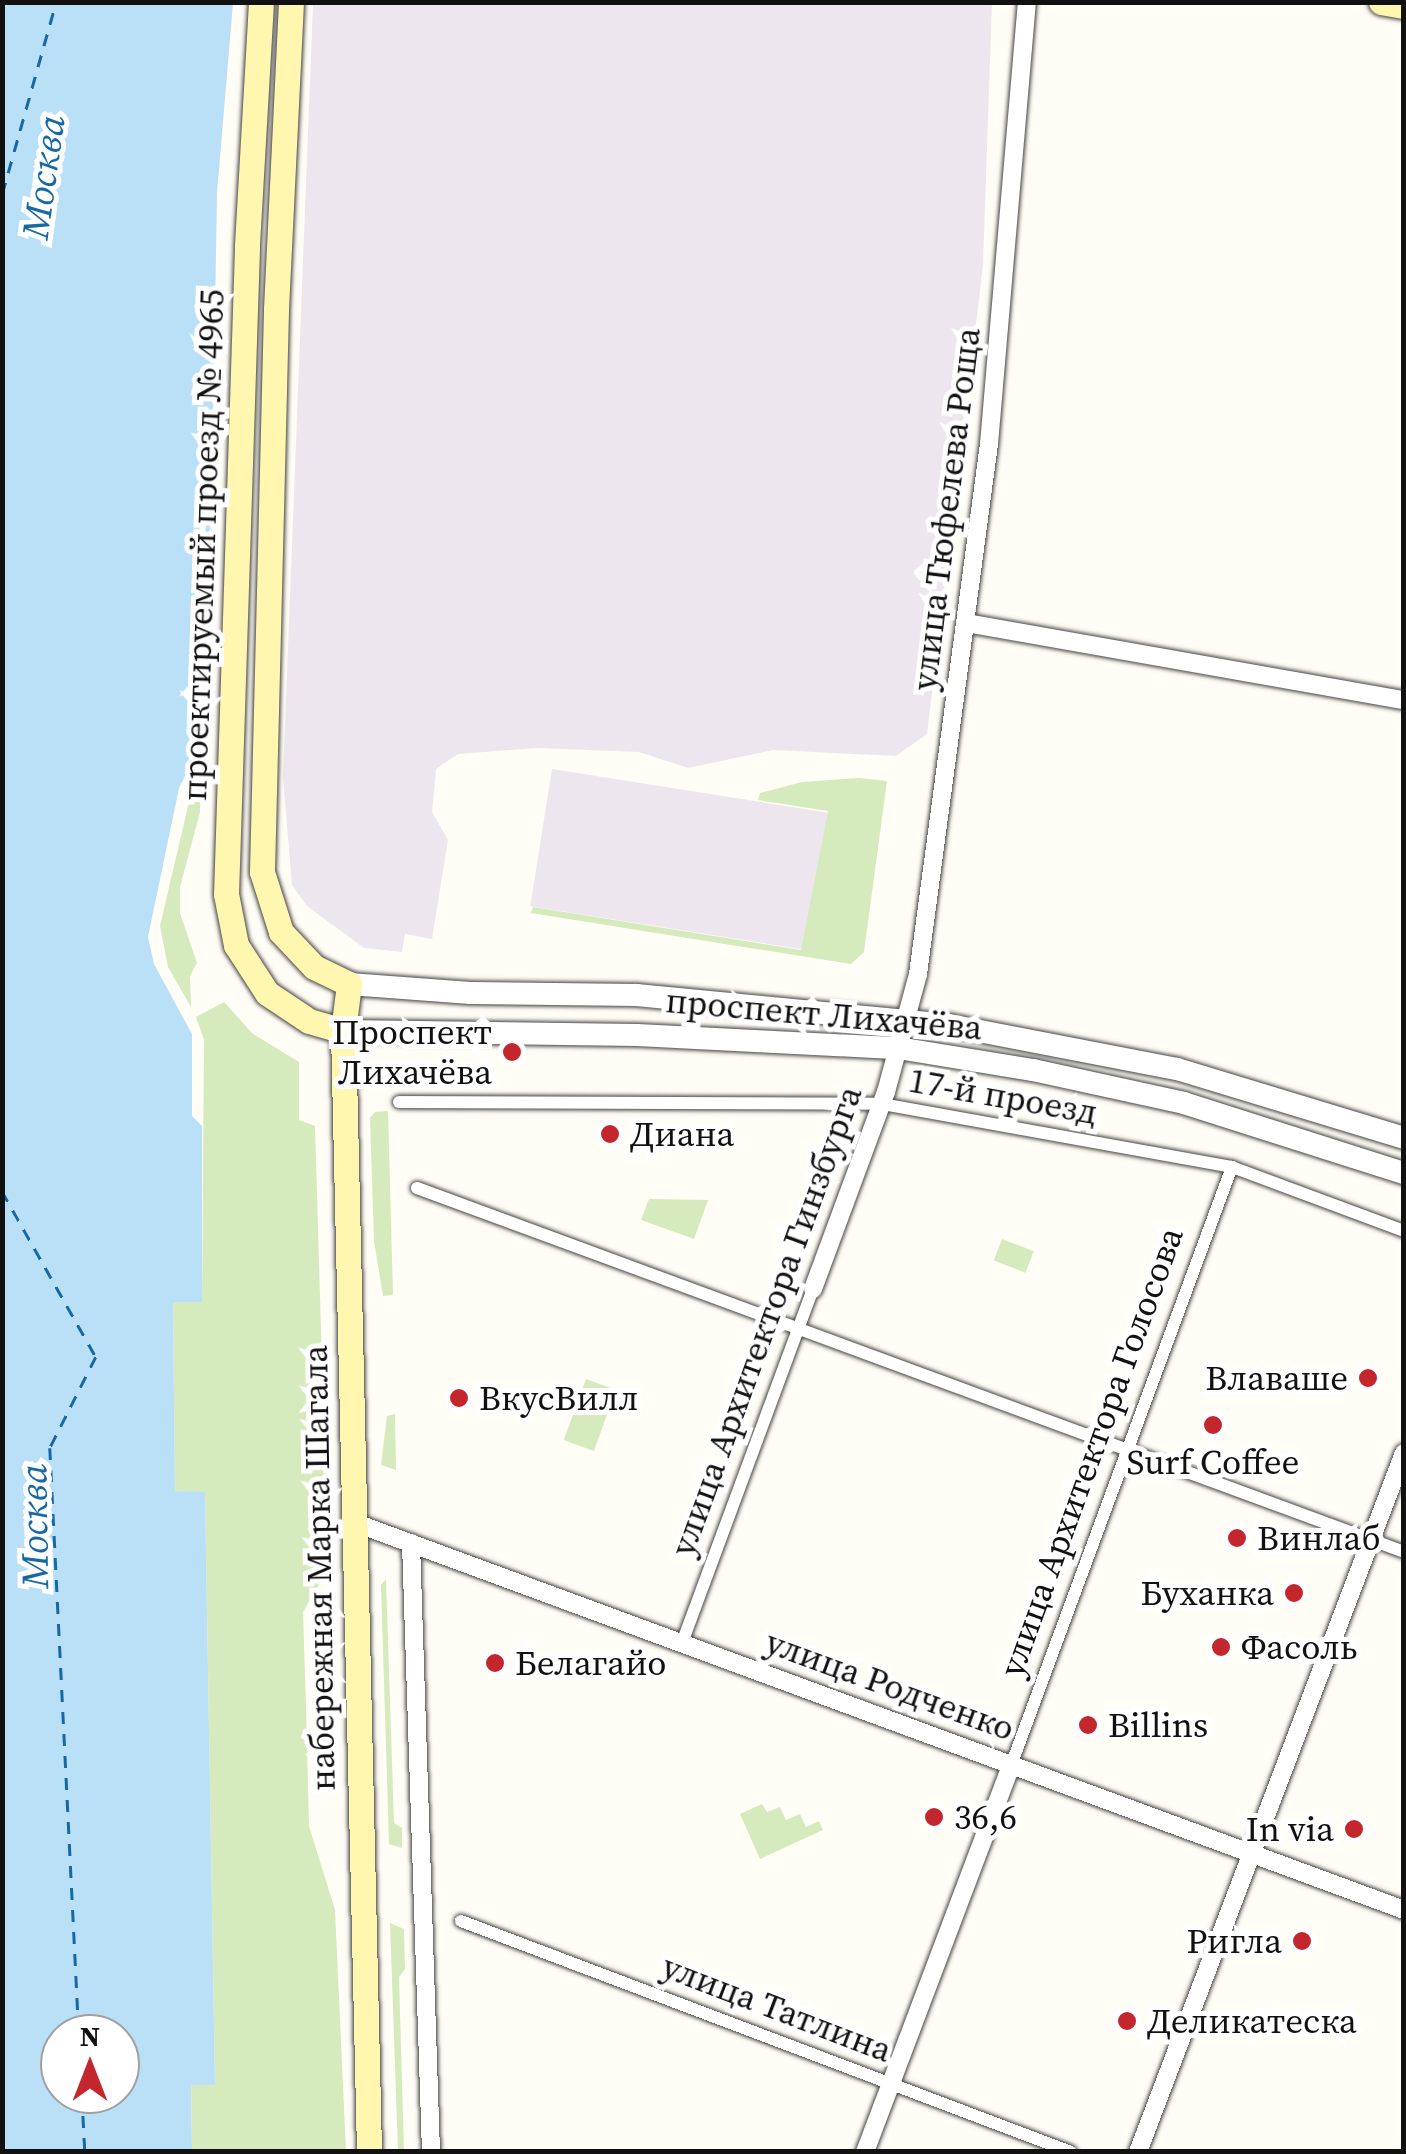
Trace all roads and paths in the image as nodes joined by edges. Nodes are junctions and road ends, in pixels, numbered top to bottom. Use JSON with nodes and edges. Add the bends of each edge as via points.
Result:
{"nodes":[{"id":1,"x":261,"y":2,"type":"edge"},
{"id":2,"x":291,"y":2,"type":"edge"},
{"id":3,"x":1027,"y":2,"type":"edge"},
{"id":4,"x":1382,"y":2,"type":"edge"},
{"id":5,"x":1404,"y":6,"type":"edge"},
{"id":6,"x":966,"y":623,"type":"junction"},
{"id":7,"x":1404,"y":700,"type":"edge"},
{"id":8,"x":349,"y":984,"type":"junction"},
{"id":9,"x":906,"y":1019,"type":"junction"},
{"id":10,"x":344,"y":1032,"type":"junction"},
{"id":11,"x":898,"y":1048,"type":"junction"},
{"id":12,"x":398,"y":1102,"type":"dead end"},
{"id":13,"x":882,"y":1104,"type":"junction"},
{"id":14,"x":1404,"y":1138,"type":"edge"},
{"id":15,"x":1232,"y":1167,"type":"junction"},
{"id":16,"x":1404,"y":1173,"type":"edge"},
{"id":17,"x":417,"y":1188,"type":"dead end"},
{"id":18,"x":1404,"y":1231,"type":"edge"},
{"id":19,"x":814,"y":1289,"type":"joint"},
{"id":20,"x":799,"y":1328,"type":"junction"},
{"id":21,"x":1127,"y":1450,"type":"junction"},
{"id":22,"x":1404,"y":1453,"type":"edge"},
{"id":23,"x":354,"y":1522,"type":"junction"},
{"id":24,"x":1370,"y":1540,"type":"junction"},
{"id":25,"x":411,"y":1543,"type":"junction"},
{"id":26,"x":1404,"y":1552,"type":"edge"},
{"id":27,"x":682,"y":1644,"type":"junction"},
{"id":28,"x":1010,"y":1767,"type":"junction"},
{"id":29,"x":1251,"y":1854,"type":"junction"},
{"id":30,"x":1404,"y":1910,"type":"edge"},
{"id":31,"x":462,"y":1921,"type":"dead end"},
{"id":32,"x":890,"y":2083,"type":"junction"},
{"id":33,"x":369,"y":2152,"type":"edge"},
{"id":34,"x":431,"y":2152,"type":"edge"},
{"id":35,"x":864,"y":2152,"type":"edge"},
{"id":36,"x":1071,"y":2152,"type":"edge"},
{"id":37,"x":1138,"y":2152,"type":"edge"}],
"edges":[{"from":1,"to":10,"type":"main road","name":"проектируемый проезд № 4965","via":[[226,894],[236,945],[268,992],[310,1021]]},
{"from":2,"to":8,"type":"main road","name":"проектируемый проезд № 4965","via":[[262,872],[280,932],[314,967]]},
{"from":3,"to":6,"type":"street","name":"улица Тюфелева Роща","via":[[999,355]]},
{"from":4,"to":5,"type":"main road"},
{"from":6,"to":7,"type":"street"},
{"from":6,"to":9,"type":"street","name":"улица Тюфелева Роща","via":[[918,974]]},
{"from":8,"to":9,"type":"street","name":"проспект Лихачёва","via":[[637,996]]},
{"from":8,"to":10,"type":"main road","name":"набережная Марка Шагала"},
{"from":9,"to":11,"type":"street","name":"улица Архитектора Гинзбурга"},
{"from":9,"to":14,"type":"street","name":"проспект Лихачёва","via":[[1176,1068]]},
{"from":10,"to":11,"type":"street","name":"проспект Лихачёва","via":[[637,1034]]},
{"from":10,"to":23,"type":"main road","name":"набережная Марка Шагала"},
{"from":11,"to":13,"type":"street","name":"улица Архитектора Гинзбурга"},
{"from":11,"to":16,"type":"street","name":"проспект Лихачёва","via":[[1170,1099]]},
{"from":12,"to":13,"type":"street","name":"17-й проезд"},
{"from":13,"to":15,"type":"street","name":"17-й проезд"},
{"from":13,"to":19,"type":"street","name":"улица Архитектора Гинзбурга"},
{"from":15,"to":18,"type":"street","name":"17-й проезд"},
{"from":15,"to":21,"type":"street","name":"улица Архитектора Голосова"},
{"from":17,"to":20,"type":"street"},
{"from":19,"to":20,"type":"street","name":"улица Архитектора Гинзбурга"},
{"from":20,"to":21,"type":"street"},
{"from":20,"to":27,"type":"street","name":"улица Архитектора Гинзбурга"},
{"from":21,"to":24,"type":"street"},
{"from":21,"to":28,"type":"street","name":"улица Архитектора Голосова"},
{"from":22,"to":24,"type":"street"},
{"from":23,"to":25,"type":"street","name":"улица Родченко"},
{"from":23,"to":33,"type":"main road","name":"набережная Марка Шагала"},
{"from":24,"to":26,"type":"street"},
{"from":24,"to":29,"type":"street"},
{"from":25,"to":27,"type":"street","name":"улица Родченко"},
{"from":25,"to":34,"type":"street"},
{"from":27,"to":28,"type":"street","name":"улица Родченко"},
{"from":28,"to":29,"type":"street","name":"улица Родченко"},
{"from":28,"to":32,"type":"street","name":"улица Архитектора Голосова"},
{"from":29,"to":30,"type":"street","name":"улица Родченко"},
{"from":29,"to":37,"type":"street"},
{"from":31,"to":32,"type":"street","name":"улица Татлина"},
{"from":32,"to":35,"type":"street","name":"улица Архитектора Голосова"},
{"from":32,"to":36,"type":"street","name":"улица Татлина"}]}
